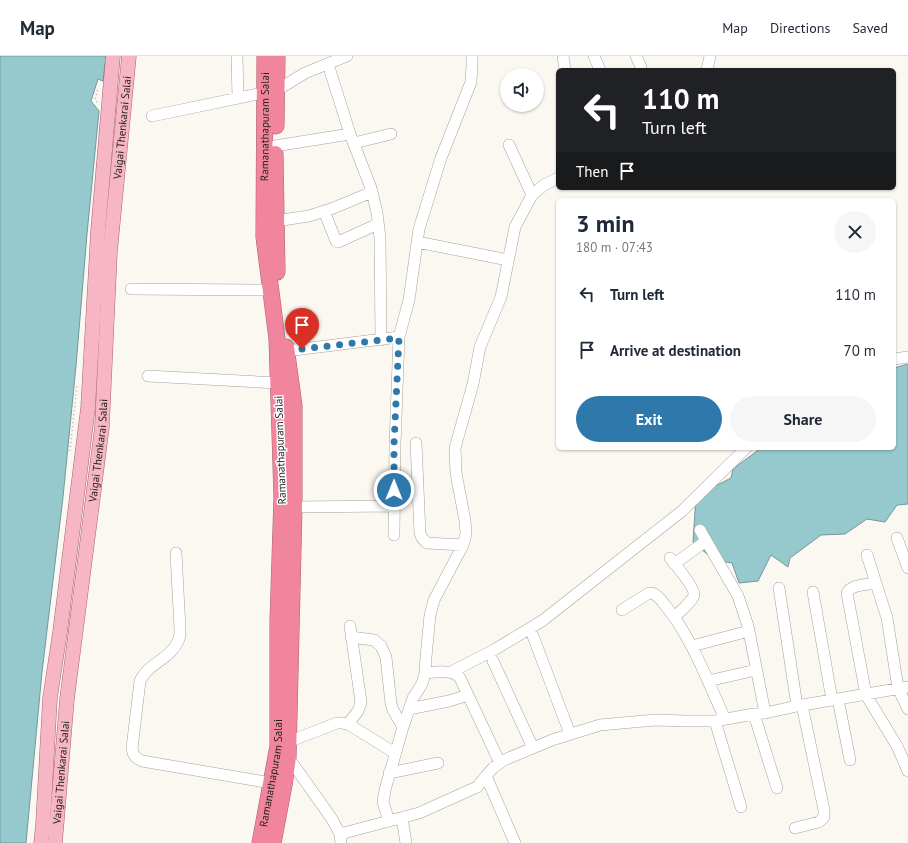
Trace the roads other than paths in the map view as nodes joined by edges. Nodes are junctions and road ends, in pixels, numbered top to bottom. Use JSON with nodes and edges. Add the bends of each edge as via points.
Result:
{"nodes":[{"id":1,"x":113,"y":56,"type":"edge"},
{"id":2,"x":129,"y":56,"type":"edge"},
{"id":3,"x":237,"y":56,"type":"edge"},
{"id":4,"x":265,"y":56,"type":"edge"},
{"id":5,"x":277,"y":56,"type":"edge"},
{"id":6,"x":347,"y":56,"type":"edge"},
{"id":7,"x":472,"y":56,"type":"edge"},
{"id":8,"x":563,"y":56,"type":"edge"},
{"id":9,"x":594,"y":56,"type":"edge"},
{"id":10,"x":636,"y":56,"type":"edge"},
{"id":11,"x":710,"y":56,"type":"edge"},
{"id":12,"x":328,"y":64,"type":"junction"},
{"id":13,"x":641,"y":67,"type":"dead end"},
{"id":14,"x":565,"y":68,"type":"edge"},
{"id":15,"x":599,"y":68,"type":"edge"},
{"id":16,"x":707,"y":68,"type":"edge"},
{"id":17,"x":271,"y":91,"type":"junction"},
{"id":18,"x":238,"y":98,"type":"junction"},
{"id":19,"x":152,"y":116,"type":"dead end"},
{"id":20,"x":391,"y":134,"type":"dead end"},
{"id":21,"x":352,"y":139,"type":"junction"},
{"id":22,"x":509,"y":145,"type":"dead end"},
{"id":23,"x":275,"y":146,"type":"junction"},
{"id":24,"x":556,"y":179,"type":"edge"},
{"id":25,"x":372,"y":192,"type":"junction"},
{"id":26,"x":532,"y":195,"type":"junction"},
{"id":27,"x":324,"y":212,"type":"junction"},
{"id":28,"x":276,"y":221,"type":"junction"},
{"id":29,"x":378,"y":224,"type":"junction"},
{"id":30,"x":417,"y":242,"type":"junction"},
{"id":31,"x":508,"y":260,"type":"junction"},
{"id":32,"x":130,"y":289,"type":"dead end"},
{"id":33,"x":271,"y":290,"type":"junction"},
{"id":34,"x":399,"y":338,"type":"junction"},
{"id":35,"x":381,"y":340,"type":"junction"},
{"id":36,"x":286,"y":351,"type":"junction"},
{"id":37,"x":908,"y":357,"type":"edge"},
{"id":38,"x":896,"y":359,"type":"edge"},
{"id":39,"x":148,"y":376,"type":"dead end"},
{"id":40,"x":278,"y":383,"type":"junction"},
{"id":41,"x":416,"y":443,"type":"dead end"},
{"id":42,"x":744,"y":450,"type":"edge"},
{"id":43,"x":394,"y":506,"type":"junction"},
{"id":44,"x":294,"y":507,"type":"junction"},
{"id":45,"x":700,"y":530,"type":"dead end"},
{"id":46,"x":394,"y":535,"type":"dead end"},
{"id":47,"x":897,"y":538,"type":"dead end"},
{"id":48,"x":706,"y":541,"type":"junction"},
{"id":49,"x":463,"y":545,"type":"junction"},
{"id":50,"x":176,"y":553,"type":"dead end"},
{"id":51,"x":867,"y":554,"type":"dead end"},
{"id":52,"x":908,"y":568,"type":"edge"},
{"id":53,"x":876,"y":583,"type":"junction"},
{"id":54,"x":779,"y":588,"type":"dead end"},
{"id":55,"x":813,"y":592,"type":"dead end"},
{"id":56,"x":622,"y":610,"type":"dead end"},
{"id":57,"x":675,"y":617,"type":"junction"},
{"id":58,"x":749,"y":631,"type":"junction"},
{"id":59,"x":533,"y":636,"type":"dead end"},
{"id":60,"x":692,"y":646,"type":"junction"},
{"id":61,"x":493,"y":661,"type":"dead end"},
{"id":62,"x":756,"y":670,"type":"junction"},
{"id":63,"x":451,"y":672,"type":"junction"},
{"id":64,"x":425,"y":673,"type":"junction"},
{"id":65,"x":708,"y":681,"type":"junction"},
{"id":66,"x":903,"y":688,"type":"edge"},
{"id":67,"x":468,"y":695,"type":"junction"},
{"id":68,"x":866,"y":695,"type":"junction"},
{"id":69,"x":835,"y":699,"type":"junction"},
{"id":70,"x":800,"y":706,"type":"junction"},
{"id":71,"x":409,"y":709,"type":"junction"},
{"id":72,"x":908,"y":709,"type":"edge"},
{"id":73,"x":759,"y":714,"type":"junction"},
{"id":74,"x":720,"y":720,"type":"junction"},
{"id":75,"x":348,"y":724,"type":"junction"},
{"id":76,"x":403,"y":727,"type":"junction"},
{"id":77,"x":570,"y":734,"type":"junction"},
{"id":78,"x":533,"y":748,"type":"junction"},
{"id":79,"x":288,"y":750,"type":"junction"},
{"id":80,"x":395,"y":753,"type":"junction"},
{"id":81,"x":850,"y":760,"type":"dead end"},
{"id":82,"x":500,"y":763,"type":"junction"},
{"id":83,"x":438,"y":764,"type":"dead end"},
{"id":84,"x":908,"y":771,"type":"edge"},
{"id":85,"x":389,"y":773,"type":"junction"},
{"id":86,"x":486,"y":776,"type":"junction"},
{"id":87,"x":278,"y":784,"type":"junction"},
{"id":88,"x":777,"y":788,"type":"dead end"},
{"id":89,"x":741,"y":808,"type":"dead end"},
{"id":90,"x":402,"y":818,"type":"junction"},
{"id":91,"x":389,"y":821,"type":"junction"},
{"id":92,"x":795,"y":828,"type":"dead end"},
{"id":93,"x":341,"y":839,"type":"edge"},
{"id":94,"x":41,"y":843,"type":"edge"},
{"id":95,"x":55,"y":843,"type":"edge"},
{"id":96,"x":260,"y":843,"type":"edge"},
{"id":97,"x":273,"y":843,"type":"edge"},
{"id":98,"x":406,"y":843,"type":"edge"},
{"id":99,"x":513,"y":843,"type":"edge"}],
"edges":[{"from":1,"to":94,"type":"main road","name":"Vaigai Thenkarai Salai","via":[[98,231],[88,408],[50,698]]},
{"from":2,"to":95,"type":"main road","name":"Vaigai Thenkarai Salai","via":[[110,252],[102,428],[67,699]]},
{"from":3,"to":18,"type":"street"},
{"from":4,"to":17,"type":"highway","name":"Ramanathapuram Salai"},
{"from":5,"to":17,"type":"highway","name":"Ramanathapuram Salai"},
{"from":6,"to":12,"type":"street"},
{"from":7,"to":30,"type":"street","via":[[471,82],[441,158]]},
{"from":8,"to":14,"type":"street"},
{"from":9,"to":15,"type":"street"},
{"from":10,"to":13,"type":"street"},
{"from":11,"to":16,"type":"street"},
{"from":12,"to":17,"type":"street"},
{"from":12,"to":21,"type":"street"},
{"from":17,"to":18,"type":"street"},
{"from":17,"to":23,"type":"highway","name":"Ramanathapuram Salai"},
{"from":17,"to":33,"type":"highway","name":"Ramanathapuram Salai","via":[[264,237]]},
{"from":18,"to":19,"type":"street"},
{"from":20,"to":21,"type":"street"},
{"from":21,"to":23,"type":"street"},
{"from":21,"to":25,"type":"street"},
{"from":22,"to":26,"type":"street"},
{"from":23,"to":28,"type":"highway","name":"Ramanathapuram Salai"},
{"from":24,"to":26,"type":"street"},
{"from":25,"to":27,"type":"street"},
{"from":25,"to":29,"type":"street"},
{"from":26,"to":31,"type":"street","via":[[515,227]]},
{"from":27,"to":28,"type":"street"},
{"from":27,"to":29,"type":"street","via":[[338,242]]},
{"from":28,"to":36,"type":"highway","name":"Ramanathapuram Salai","via":[[278,290]]},
{"from":29,"to":35,"type":"street"},
{"from":30,"to":31,"type":"street"},
{"from":30,"to":34,"type":"street"},
{"from":31,"to":49,"type":"street","via":[[501,297],[480,348],[473,384],[454,448],[465,521],[466,534]]},
{"from":32,"to":33,"type":"street"},
{"from":33,"to":40,"type":"highway","name":"Ramanathapuram Salai"},
{"from":34,"to":35,"type":"street"},
{"from":34,"to":43,"type":"street"},
{"from":35,"to":36,"type":"street"},
{"from":36,"to":44,"type":"highway","name":"Ramanathapuram Salai","via":[[294,406]]},
{"from":37,"to":38,"type":"street"},
{"from":39,"to":40,"type":"street"},
{"from":40,"to":87,"type":"highway","name":"Ramanathapuram Salai","via":[[282,497],[278,621]]},
{"from":41,"to":49,"type":"street","via":[[421,537],[427,543]]},
{"from":42,"to":63,"type":"street","via":[[682,511],[542,621]]},
{"from":43,"to":44,"type":"street"},
{"from":43,"to":46,"type":"street"},
{"from":44,"to":79,"type":"highway","name":"Ramanathapuram Salai"},
{"from":45,"to":48,"type":"street"},
{"from":47,"to":52,"type":"street"},
{"from":48,"to":57,"type":"street","via":[[672,561],[694,592],[692,600]]},
{"from":48,"to":58,"type":"street","via":[[738,596]]},
{"from":49,"to":64,"type":"street","via":[[434,600],[430,615]]},
{"from":50,"to":87,"type":"street","via":[[179,639],[173,649],[149,669],[140,681],[133,755],[142,761]]},
{"from":51,"to":53,"type":"street"},
{"from":53,"to":66,"type":"street"},
{"from":53,"to":68,"type":"street","via":[[854,587],[847,593]]},
{"from":54,"to":70,"type":"street"},
{"from":55,"to":69,"type":"street"},
{"from":56,"to":57,"type":"street","via":[[652,593]]},
{"from":57,"to":60,"type":"street"},
{"from":58,"to":60,"type":"street"},
{"from":58,"to":62,"type":"street"},
{"from":59,"to":77,"type":"street"},
{"from":60,"to":65,"type":"street"},
{"from":61,"to":78,"type":"street"},
{"from":62,"to":65,"type":"street"},
{"from":62,"to":73,"type":"street"},
{"from":63,"to":64,"type":"street"},
{"from":63,"to":67,"type":"street","via":[[458,675]]},
{"from":64,"to":71,"type":"street"},
{"from":65,"to":74,"type":"street"},
{"from":66,"to":68,"type":"street"},
{"from":66,"to":72,"type":"street"},
{"from":67,"to":71,"type":"street"},
{"from":67,"to":82,"type":"street"},
{"from":68,"to":69,"type":"street"},
{"from":68,"to":84,"type":"street","via":[[897,746]]},
{"from":69,"to":70,"type":"street"},
{"from":69,"to":81,"type":"street"},
{"from":70,"to":73,"type":"street"},
{"from":70,"to":92,"type":"street","via":[[824,817],[819,822]]},
{"from":71,"to":76,"type":"street"},
{"from":73,"to":74,"type":"street"},
{"from":73,"to":88,"type":"street"},
{"from":74,"to":77,"type":"street","via":[[655,720],[600,725]]},
{"from":74,"to":89,"type":"street"},
{"from":75,"to":76,"type":"street","via":[[361,702],[351,632],[374,640],[381,646],[386,657],[391,704]]},
{"from":75,"to":79,"type":"street","via":[[337,723]]},
{"from":75,"to":80,"type":"street"},
{"from":76,"to":80,"type":"street"},
{"from":77,"to":78,"type":"street"},
{"from":78,"to":82,"type":"street"},
{"from":79,"to":87,"type":"highway","name":"Ramanathapuram Salai"},
{"from":79,"to":93,"type":"street","via":[[332,819]]},
{"from":80,"to":85,"type":"street"},
{"from":82,"to":86,"type":"street"},
{"from":83,"to":85,"type":"street"},
{"from":85,"to":91,"type":"street","via":[[383,802]]},
{"from":86,"to":90,"type":"street","via":[[472,790],[419,814]]},
{"from":86,"to":99,"type":"street"},
{"from":87,"to":96,"type":"highway","name":"Ramanathapuram Salai"},
{"from":87,"to":97,"type":"highway","name":"Ramanathapuram Salai"},
{"from":90,"to":91,"type":"street"},
{"from":90,"to":98,"type":"street"},
{"from":91,"to":93,"type":"street"}]}
